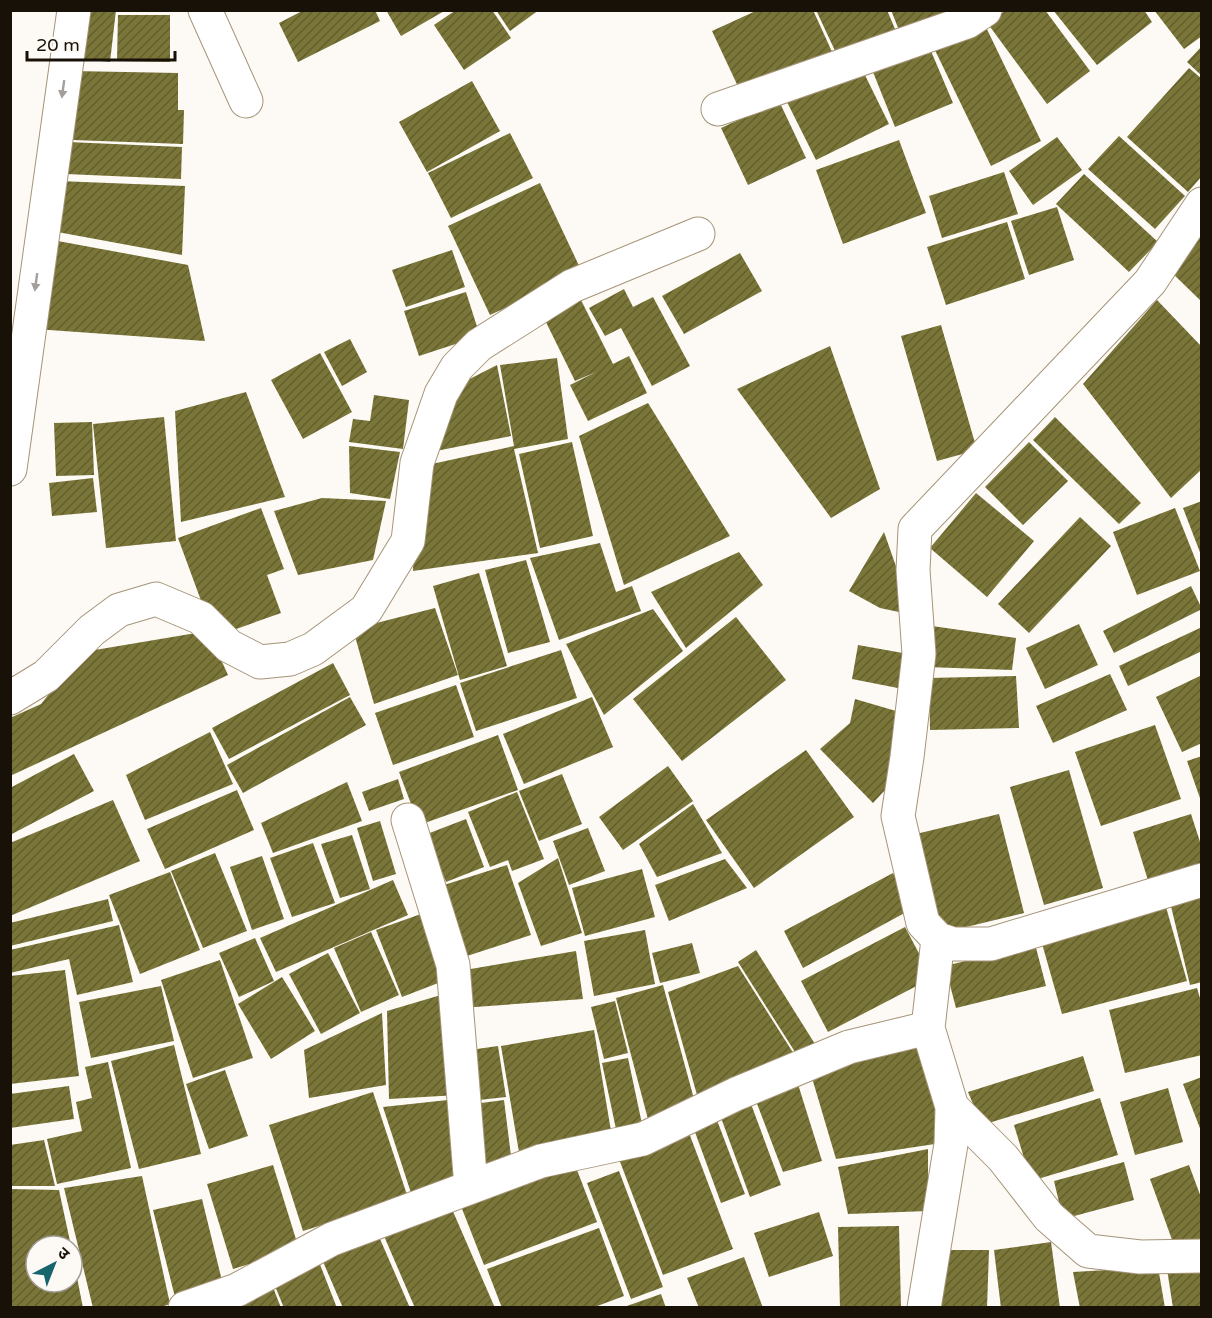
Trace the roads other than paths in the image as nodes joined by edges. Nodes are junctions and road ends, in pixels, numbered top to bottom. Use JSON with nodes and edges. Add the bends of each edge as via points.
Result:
{"nodes":[{"id":1,"x":74,"y":10,"type":"edge"},
{"id":2,"x":205,"y":10,"type":"edge"},
{"id":3,"x":985,"y":10,"type":"edge"},
{"id":4,"x":246,"y":101,"type":"dead end"},
{"id":5,"x":718,"y":109,"type":"dead end"},
{"id":6,"x":1202,"y":204,"type":"edge"},
{"id":7,"x":698,"y":234,"type":"dead end"},
{"id":8,"x":10,"y":469,"type":"edge"},
{"id":9,"x":10,"y":699,"type":"edge"},
{"id":10,"x":408,"y":820,"type":"dead end"},
{"id":11,"x":1202,"y":880,"type":"edge"},
{"id":12,"x":938,"y":939,"type":"junction"},
{"id":13,"x":928,"y":1028,"type":"junction"},
{"id":14,"x":952,"y":1107,"type":"junction"},
{"id":15,"x":471,"y":1187,"type":"junction"},
{"id":16,"x":1202,"y":1256,"type":"edge"},
{"id":17,"x":185,"y":1308,"type":"edge"},
{"id":18,"x":924,"y":1308,"type":"edge"}],
"edges":[{"from":1,"to":8,"type":"street","one_way":true},
{"from":2,"to":4,"type":"street"},
{"from":3,"to":5,"type":"street","via":[[968,22]]},
{"from":6,"to":12,"type":"street","via":[[1150,282],[915,530],[913,570],[919,654],[898,816],[923,923]]},
{"from":7,"to":9,"type":"street","via":[[572,286],[479,345],[457,367],[441,394],[417,463],[408,541],[366,610],[313,650],[290,659],[260,662],[229,646],[201,618],[156,599],[119,610],[92,630],[46,676]]},
{"from":10,"to":15,"type":"street","via":[[453,964]]},
{"from":11,"to":12,"type":"street","via":[[992,944],[953,944]]},
{"from":12,"to":13,"type":"street"},
{"from":13,"to":14,"type":"street"},
{"from":13,"to":15,"type":"street","via":[[849,1047],[736,1094],[643,1139],[541,1161]]},
{"from":14,"to":16,"type":"street","via":[[1003,1158],[1049,1217],[1088,1251],[1140,1257]]},
{"from":14,"to":18,"type":"street","via":[[951,1144]]},
{"from":15,"to":17,"type":"street","via":[[332,1239],[237,1290]]}]}
